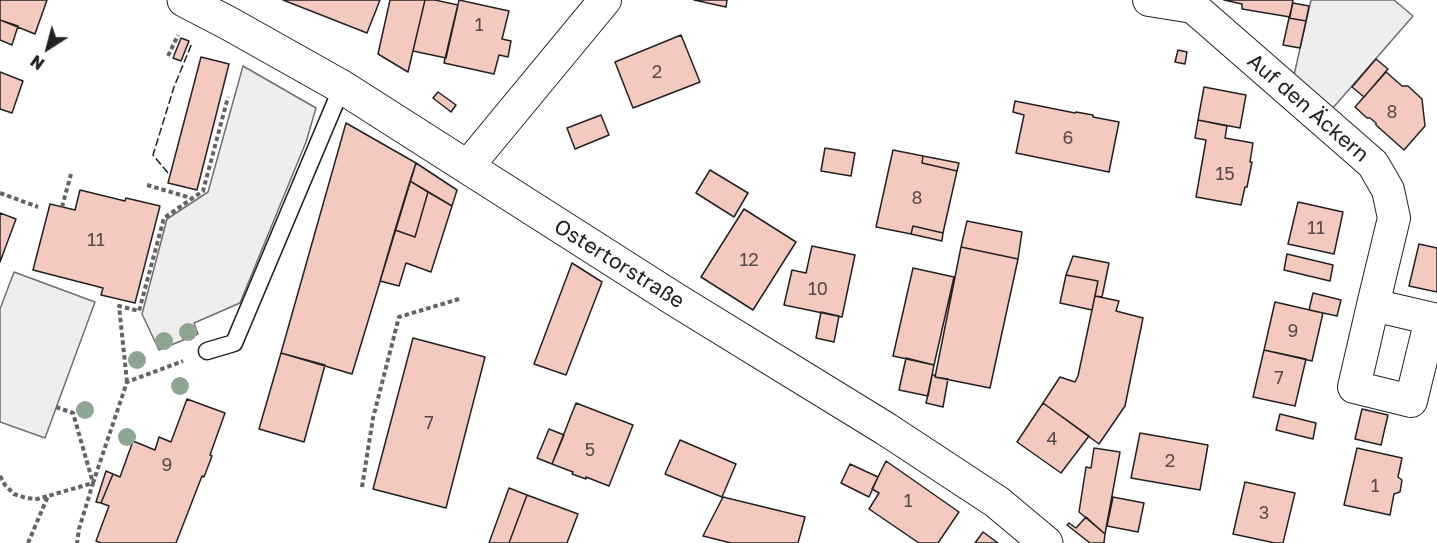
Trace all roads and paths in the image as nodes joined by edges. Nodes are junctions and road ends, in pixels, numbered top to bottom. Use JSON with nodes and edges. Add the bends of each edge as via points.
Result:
{"nodes":[{"id":1,"x":605,"y":0,"type":"edge"},
{"id":2,"x":1149,"y":0,"type":"edge"},
{"id":3,"x":190,"y":8,"type":"edge"},
{"id":4,"x":168,"y":56,"type":"dead end"},
{"id":5,"x":342,"y":87,"type":"junction"},
{"id":6,"x":228,"y":97,"type":"dead end"},
{"id":7,"x":467,"y":167,"type":"junction"},
{"id":8,"x":71,"y":174,"type":"dead end"},
{"id":9,"x":147,"y":184,"type":"dead end"},
{"id":10,"x":0,"y":193,"type":"edge"},
{"id":11,"x":192,"y":198,"type":"junction"},
{"id":12,"x":38,"y":207,"type":"dead end"},
{"id":13,"x":62,"y":207,"type":"dead end"},
{"id":14,"x":459,"y":299,"type":"dead end"},
{"id":15,"x":1373,"y":305,"type":"junction"},
{"id":16,"x":1434,"y":320,"type":"edge"},
{"id":17,"x":207,"y":351,"type":"joint"},
{"id":18,"x":128,"y":382,"type":"junction"},
{"id":19,"x":56,"y":407,"type":"dead end"},
{"id":20,"x":0,"y":476,"type":"edge"},
{"id":21,"x":93,"y":483,"type":"junction"},
{"id":22,"x":362,"y":487,"type":"dead end"},
{"id":23,"x":48,"y":496,"type":"junction"},
{"id":24,"x":28,"y":543,"type":"edge"},
{"id":25,"x":77,"y":543,"type":"edge"},
{"id":26,"x":1046,"y":543,"type":"edge"}],
"edges":[{"from":1,"to":7,"type":"street"},
{"from":2,"to":15,"type":"street","name":"Auf den Äckern","via":[[1193,6],[1373,164],[1388,190],[1394,218]]},
{"from":3,"to":4,"type":"path"},
{"from":3,"to":5,"type":"street","name":"Ostertorstraße","via":[[231,24]]},
{"from":5,"to":7,"type":"street","name":"Ostertorstraße"},
{"from":5,"to":17,"type":"lane","via":[[234,343]]},
{"from":6,"to":11,"type":"path","via":[[202,191]]},
{"from":7,"to":26,"type":"street","name":"Ostertorstraße","via":[[886,429],[997,502]]},
{"from":8,"to":13,"type":"path"},
{"from":9,"to":11,"type":"path"},
{"from":10,"to":12,"type":"path"},
{"from":11,"to":18,"type":"path","via":[[164,218],[139,311],[119,306]]},
{"from":14,"to":22,"type":"path","via":[[399,317],[373,418]]},
{"from":15,"to":16,"type":"street","name":"Auf den Äckern"},
{"from":15,"to":16,"type":"street","name":"Auf den Äckern","via":[[1354,387],[1411,401]]},
{"from":17,"to":18,"type":"path"},
{"from":18,"to":21,"type":"path"},
{"from":19,"to":21,"type":"path","via":[[73,413]]},
{"from":20,"to":23,"type":"path","via":[[14,494],[37,499]]},
{"from":21,"to":23,"type":"path"},
{"from":21,"to":25,"type":"path"},
{"from":23,"to":24,"type":"path"}]}
